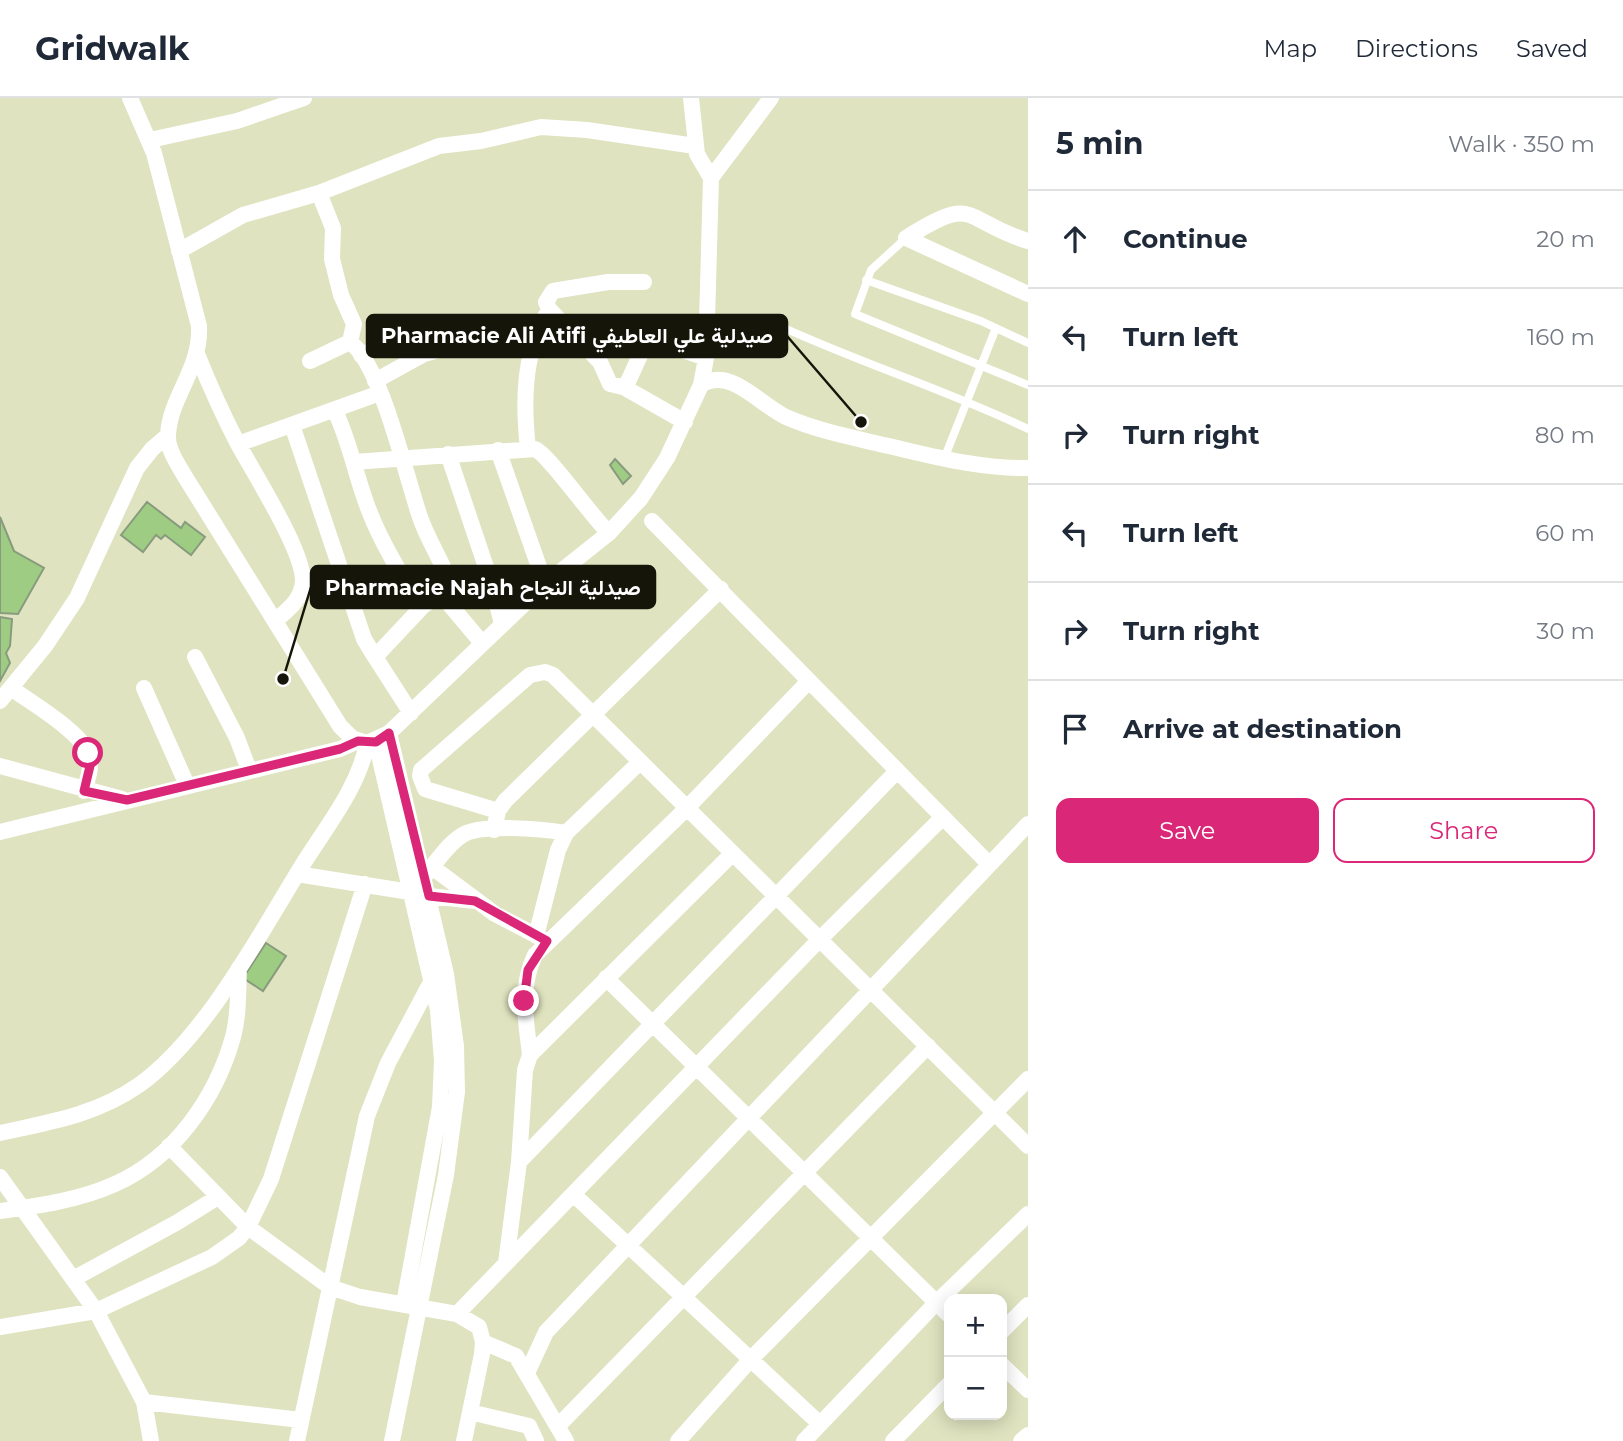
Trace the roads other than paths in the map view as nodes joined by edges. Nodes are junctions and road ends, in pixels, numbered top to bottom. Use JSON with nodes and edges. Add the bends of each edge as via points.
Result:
{"nodes":[{"id":1,"x":130,"y":98,"type":"edge"},
{"id":2,"x":304,"y":98,"type":"edge"},
{"id":3,"x":691,"y":98,"type":"edge"},
{"id":4,"x":771,"y":98,"type":"edge"},
{"id":5,"x":150,"y":139,"type":"junction"},
{"id":6,"x":695,"y":146,"type":"junction"},
{"id":7,"x":711,"y":178,"type":"junction"},
{"id":8,"x":319,"y":193,"type":"junction"},
{"id":9,"x":906,"y":238,"type":"junction"},
{"id":10,"x":1028,"y":241,"type":"edge"},
{"id":11,"x":179,"y":251,"type":"junction"},
{"id":12,"x":866,"y":279,"type":"junction"},
{"id":13,"x":644,"y":282,"type":"dead end"},
{"id":14,"x":1028,"y":294,"type":"edge"},
{"id":15,"x":546,"y":316,"type":"junction"},
{"id":16,"x":769,"y":321,"type":"dead end"},
{"id":17,"x":996,"y":328,"type":"junction"},
{"id":18,"x":350,"y":342,"type":"junction"},
{"id":19,"x":1028,"y":343,"type":"edge"},
{"id":20,"x":442,"y":348,"type":"junction"},
{"id":21,"x":197,"y":354,"type":"junction"},
{"id":22,"x":361,"y":355,"type":"junction"},
{"id":23,"x":706,"y":358,"type":"junction"},
{"id":24,"x":310,"y":361,"type":"dead end"},
{"id":25,"x":981,"y":364,"type":"junction"},
{"id":26,"x":1028,"y":384,"type":"edge"},
{"id":27,"x":701,"y":385,"type":"junction"},
{"id":28,"x":377,"y":387,"type":"junction"},
{"id":29,"x":627,"y":388,"type":"junction"},
{"id":30,"x":967,"y":400,"type":"junction"},
{"id":31,"x":335,"y":411,"type":"junction"},
{"id":32,"x":684,"y":422,"type":"junction"},
{"id":33,"x":292,"y":425,"type":"junction"},
{"id":34,"x":1028,"y":429,"type":"edge"},
{"id":35,"x":167,"y":436,"type":"junction"},
{"id":36,"x":238,"y":444,"type":"junction"},
{"id":37,"x":528,"y":449,"type":"junction"},
{"id":38,"x":498,"y":450,"type":"junction"},
{"id":39,"x":448,"y":454,"type":"junction"},
{"id":40,"x":944,"y":459,"type":"junction"},
{"id":41,"x":401,"y":460,"type":"junction"},
{"id":42,"x":354,"y":461,"type":"junction"},
{"id":43,"x":1028,"y":468,"type":"edge"},
{"id":44,"x":652,"y":521,"type":"dead end"},
{"id":45,"x":609,"y":533,"type":"junction"},
{"id":46,"x":545,"y":584,"type":"junction"},
{"id":47,"x":720,"y":589,"type":"junction"},
{"id":48,"x":440,"y":593,"type":"junction"},
{"id":49,"x":422,"y":607,"type":"junction"},
{"id":50,"x":276,"y":620,"type":"junction"},
{"id":51,"x":502,"y":624,"type":"junction"},
{"id":52,"x":482,"y":643,"type":"junction"},
{"id":53,"x":374,"y":656,"type":"junction"},
{"id":54,"x":195,"y":657,"type":"dead end"},
{"id":55,"x":809,"y":681,"type":"junction"},
{"id":56,"x":11,"y":688,"type":"junction"},
{"id":57,"x":144,"y":688,"type":"dead end"},
{"id":58,"x":0,"y":701,"type":"edge"},
{"id":59,"x":411,"y":712,"type":"junction"},
{"id":60,"x":594,"y":715,"type":"junction"},
{"id":61,"x":373,"y":740,"type":"junction"},
{"id":62,"x":640,"y":762,"type":"junction"},
{"id":63,"x":0,"y":766,"type":"edge"},
{"id":64,"x":249,"y":770,"type":"junction"},
{"id":65,"x":897,"y":771,"type":"junction"},
{"id":66,"x":187,"y":785,"type":"junction"},
{"id":67,"x":84,"y":791,"type":"junction"},
{"id":68,"x":127,"y":800,"type":"junction"},
{"id":69,"x":686,"y":809,"type":"junction"},
{"id":70,"x":498,"y":811,"type":"junction"},
{"id":71,"x":943,"y":817,"type":"junction"},
{"id":72,"x":1028,"y":824,"type":"edge"},
{"id":73,"x":494,"y":830,"type":"junction"},
{"id":74,"x":0,"y":832,"type":"edge"},
{"id":75,"x":566,"y":832,"type":"junction"},
{"id":76,"x":732,"y":854,"type":"junction"},
{"id":77,"x":989,"y":864,"type":"junction"},
{"id":78,"x":428,"y":872,"type":"junction"},
{"id":79,"x":297,"y":874,"type":"junction"},
{"id":80,"x":365,"y":884,"type":"junction"},
{"id":81,"x":410,"y":892,"type":"junction"},
{"id":82,"x":774,"y":895,"type":"junction"},
{"id":83,"x":429,"y":896,"type":"junction"},
{"id":84,"x":475,"y":901,"type":"junction"},
{"id":85,"x":542,"y":938,"type":"junction"},
{"id":86,"x":819,"y":940,"type":"junction"},
{"id":87,"x":239,"y":965,"type":"junction"},
{"id":88,"x":606,"y":978,"type":"junction"},
{"id":89,"x":431,"y":982,"type":"junction"},
{"id":90,"x":870,"y":989,"type":"junction"},
{"id":91,"x":653,"y":1024,"type":"junction"},
{"id":92,"x":928,"y":1046,"type":"junction"},
{"id":93,"x":530,"y":1055,"type":"junction"},
{"id":94,"x":696,"y":1067,"type":"junction"},
{"id":95,"x":1028,"y":1079,"type":"edge"},
{"id":96,"x":995,"y":1113,"type":"junction"},
{"id":97,"x":750,"y":1118,"type":"junction"},
{"id":98,"x":0,"y":1133,"type":"edge"},
{"id":99,"x":169,"y":1146,"type":"junction"},
{"id":100,"x":1028,"y":1146,"type":"edge"},
{"id":101,"x":519,"y":1162,"type":"junction"},
{"id":102,"x":805,"y":1174,"type":"junction"},
{"id":103,"x":0,"y":1177,"type":"edge"},
{"id":104,"x":573,"y":1194,"type":"junction"},
{"id":105,"x":218,"y":1197,"type":"junction"},
{"id":106,"x":22,"y":1208,"type":"junction"},
{"id":107,"x":0,"y":1211,"type":"edge"},
{"id":108,"x":1028,"y":1214,"type":"edge"},
{"id":109,"x":248,"y":1227,"type":"junction"},
{"id":110,"x":871,"y":1238,"type":"junction"},
{"id":111,"x":629,"y":1246,"type":"junction"},
{"id":112,"x":506,"y":1263,"type":"junction"},
{"id":113,"x":72,"y":1279,"type":"junction"},
{"id":114,"x":330,"y":1287,"type":"junction"},
{"id":115,"x":685,"y":1298,"type":"junction"},
{"id":116,"x":936,"y":1303,"type":"junction"},
{"id":117,"x":1028,"y":1304,"type":"edge"},
{"id":118,"x":412,"y":1305,"type":"junction"},
{"id":119,"x":944,"y":1310,"type":"edge"},
{"id":120,"x":96,"y":1311,"type":"junction"},
{"id":121,"x":457,"y":1314,"type":"junction"},
{"id":122,"x":0,"y":1326,"type":"edge"},
{"id":123,"x":1007,"y":1326,"type":"edge"},
{"id":124,"x":483,"y":1342,"type":"junction"},
{"id":125,"x":751,"y":1359,"type":"junction"},
{"id":126,"x":1007,"y":1370,"type":"edge"},
{"id":127,"x":528,"y":1371,"type":"junction"},
{"id":128,"x":944,"y":1389,"type":"edge"},
{"id":129,"x":1028,"y":1390,"type":"edge"},
{"id":130,"x":144,"y":1402,"type":"junction"},
{"id":131,"x":470,"y":1412,"type":"junction"},
{"id":132,"x":302,"y":1420,"type":"junction"},
{"id":133,"x":820,"y":1424,"type":"junction"},
{"id":134,"x":558,"y":1426,"type":"junction"},
{"id":135,"x":1028,"y":1435,"type":"edge"},
{"id":136,"x":150,"y":1441,"type":"edge"},
{"id":137,"x":297,"y":1441,"type":"edge"},
{"id":138,"x":391,"y":1441,"type":"edge"},
{"id":139,"x":464,"y":1441,"type":"edge"},
{"id":140,"x":536,"y":1441,"type":"edge"},
{"id":141,"x":566,"y":1441,"type":"edge"},
{"id":142,"x":678,"y":1441,"type":"edge"},
{"id":143,"x":804,"y":1441,"type":"edge"},
{"id":144,"x":893,"y":1441,"type":"edge"},
{"id":145,"x":1021,"y":1441,"type":"edge"}],
"edges":[{"from":1,"to":5,"type":"street"},
{"from":2,"to":5,"type":"street","via":[[237,121]]},
{"from":3,"to":6,"type":"street"},
{"from":4,"to":7,"type":"street"},
{"from":5,"to":11,"type":"street"},
{"from":6,"to":7,"type":"street"},
{"from":6,"to":8,"type":"street","via":[[541,127],[426,149]]},
{"from":7,"to":23,"type":"street"},
{"from":8,"to":11,"type":"street","via":[[243,215]]},
{"from":8,"to":18,"type":"street","via":[[333,228],[332,259],[341,295],[354,324]]},
{"from":9,"to":10,"type":"street","via":[[941,216],[962,212]]},
{"from":9,"to":12,"type":"lane","via":[[877,261]]},
{"from":9,"to":14,"type":"street"},
{"from":11,"to":21,"type":"street","via":[[199,326]]},
{"from":12,"to":17,"type":"lane"},
{"from":12,"to":25,"type":"lane","via":[[855,309],[858,317]]},
{"from":13,"to":15,"type":"street","via":[[608,282],[553,291],[546,302]]},
{"from":15,"to":20,"type":"street"},
{"from":15,"to":29,"type":"street","via":[[600,362],[610,384]]},
{"from":15,"to":37,"type":"street","via":[[525,387]]},
{"from":16,"to":30,"type":"lane","via":[[834,351]]},
{"from":17,"to":19,"type":"lane"},
{"from":17,"to":25,"type":"lane"},
{"from":18,"to":22,"type":"street"},
{"from":18,"to":24,"type":"street"},
{"from":20,"to":22,"type":"street","via":[[431,325]]},
{"from":20,"to":28,"type":"street","via":[[413,358]]},
{"from":21,"to":35,"type":"street"},
{"from":21,"to":36,"type":"street"},
{"from":22,"to":28,"type":"street"},
{"from":23,"to":27,"type":"street"},
{"from":23,"to":29,"type":"street","via":[[654,341],[642,351]]},
{"from":25,"to":26,"type":"lane"},
{"from":25,"to":30,"type":"lane"},
{"from":27,"to":32,"type":"street"},
{"from":27,"to":40,"type":"street","via":[[723,379],[784,416],[819,430]]},
{"from":28,"to":31,"type":"street"},
{"from":28,"to":41,"type":"street"},
{"from":29,"to":32,"type":"street"},
{"from":30,"to":34,"type":"lane"},
{"from":30,"to":40,"type":"lane"},
{"from":31,"to":33,"type":"street"},
{"from":31,"to":42,"type":"street"},
{"from":32,"to":45,"type":"street","via":[[655,479]]},
{"from":33,"to":36,"type":"street"},
{"from":33,"to":53,"type":"street","via":[[363,639]]},
{"from":35,"to":50,"type":"street","via":[[184,475]]},
{"from":35,"to":56,"type":"street","via":[[137,468],[77,598]]},
{"from":36,"to":50,"type":"street","via":[[295,551],[303,580],[298,599]]},
{"from":37,"to":38,"type":"street"},
{"from":37,"to":45,"type":"street","via":[[547,456],[565,484]]},
{"from":38,"to":39,"type":"street"},
{"from":38,"to":46,"type":"street"},
{"from":39,"to":41,"type":"street"},
{"from":39,"to":51,"type":"street"},
{"from":40,"to":43,"type":"street"},
{"from":41,"to":42,"type":"street"},
{"from":41,"to":48,"type":"street","via":[[447,576]]},
{"from":42,"to":49,"type":"street","via":[[374,524]]},
{"from":44,"to":47,"type":"street"},
{"from":45,"to":46,"type":"street"},
{"from":46,"to":51,"type":"street"},
{"from":47,"to":55,"type":"street"},
{"from":47,"to":60,"type":"street"},
{"from":48,"to":49,"type":"street"},
{"from":48,"to":52,"type":"street"},
{"from":49,"to":53,"type":"street"},
{"from":50,"to":61,"type":"street","via":[[340,726]]},
{"from":51,"to":52,"type":"street"},
{"from":52,"to":59,"type":"street"},
{"from":53,"to":59,"type":"street"},
{"from":54,"to":64,"type":"street"},
{"from":55,"to":65,"type":"street"},
{"from":55,"to":69,"type":"street"},
{"from":56,"to":58,"type":"street"},
{"from":56,"to":67,"type":"street","via":[[85,748],[90,766]]},
{"from":57,"to":66,"type":"street"},
{"from":59,"to":61,"type":"street"},
{"from":60,"to":62,"type":"street"},
{"from":60,"to":70,"type":"street"},
{"from":60,"to":70,"type":"street","via":[[553,674],[537,672],[421,770],[425,789]]},
{"from":61,"to":64,"type":"street"},
{"from":61,"to":78,"type":"street"},
{"from":61,"to":79,"type":"street","via":[[354,781]]},
{"from":61,"to":81,"type":"street"},
{"from":62,"to":69,"type":"street"},
{"from":62,"to":75,"type":"street"},
{"from":63,"to":67,"type":"street"},
{"from":64,"to":66,"type":"street"},
{"from":65,"to":71,"type":"street"},
{"from":65,"to":82,"type":"street"},
{"from":66,"to":68,"type":"street"},
{"from":67,"to":68,"type":"street"},
{"from":68,"to":74,"type":"street"},
{"from":69,"to":76,"type":"street"},
{"from":69,"to":85,"type":"street"},
{"from":70,"to":73,"type":"street"},
{"from":71,"to":77,"type":"street"},
{"from":71,"to":86,"type":"street"},
{"from":72,"to":77,"type":"street"},
{"from":73,"to":75,"type":"street"},
{"from":73,"to":78,"type":"street","via":[[460,836]]},
{"from":75,"to":85,"type":"street","via":[[558,850]]},
{"from":76,"to":82,"type":"street"},
{"from":76,"to":88,"type":"street"},
{"from":77,"to":90,"type":"street"},
{"from":78,"to":83,"type":"street"},
{"from":78,"to":84,"type":"street"},
{"from":79,"to":80,"type":"street"},
{"from":79,"to":87,"type":"street"},
{"from":80,"to":81,"type":"street"},
{"from":80,"to":109,"type":"street","via":[[271,1179]]},
{"from":81,"to":89,"type":"street"},
{"from":82,"to":86,"type":"street"},
{"from":82,"to":91,"type":"street"},
{"from":83,"to":84,"type":"street"},
{"from":83,"to":118,"type":"street","via":[[446,974],[457,1093],[453,1136]]},
{"from":84,"to":85,"type":"street"},
{"from":85,"to":93,"type":"street","via":[[525,983]]},
{"from":86,"to":90,"type":"street"},
{"from":86,"to":94,"type":"street"},
{"from":87,"to":98,"type":"street","via":[[184,1043],[141,1084],[76,1117]]},
{"from":87,"to":99,"type":"street","via":[[233,1035],[225,1062],[190,1124]]},
{"from":88,"to":91,"type":"street"},
{"from":88,"to":93,"type":"street"},
{"from":89,"to":114,"type":"street","via":[[388,1063],[367,1116]]},
{"from":89,"to":118,"type":"street","via":[[441,1048],[440,1107]]},
{"from":90,"to":92,"type":"street"},
{"from":90,"to":97,"type":"street"},
{"from":91,"to":94,"type":"street"},
{"from":91,"to":101,"type":"street"},
{"from":92,"to":96,"type":"street"},
{"from":92,"to":102,"type":"street"},
{"from":93,"to":101,"type":"street"},
{"from":94,"to":97,"type":"street"},
{"from":94,"to":104,"type":"street"},
{"from":95,"to":96,"type":"street"},
{"from":96,"to":100,"type":"street"},
{"from":96,"to":110,"type":"street"},
{"from":97,"to":102,"type":"street"},
{"from":97,"to":111,"type":"street"},
{"from":99,"to":105,"type":"street"},
{"from":99,"to":106,"type":"street","via":[[115,1184]]},
{"from":101,"to":112,"type":"street"},
{"from":102,"to":110,"type":"street"},
{"from":102,"to":115,"type":"street"},
{"from":103,"to":106,"type":"street"},
{"from":104,"to":111,"type":"street"},
{"from":104,"to":112,"type":"street"},
{"from":105,"to":109,"type":"street"},
{"from":105,"to":113,"type":"street"},
{"from":106,"to":107,"type":"street"},
{"from":106,"to":113,"type":"street"},
{"from":108,"to":116,"type":"street"},
{"from":109,"to":114,"type":"street"},
{"from":109,"to":120,"type":"street","via":[[212,1257]]},
{"from":110,"to":116,"type":"street"},
{"from":110,"to":125,"type":"street"},
{"from":111,"to":115,"type":"street"},
{"from":111,"to":127,"type":"street","via":[[546,1332]]},
{"from":112,"to":121,"type":"street"},
{"from":113,"to":120,"type":"street"},
{"from":114,"to":118,"type":"street"},
{"from":114,"to":132,"type":"street"},
{"from":115,"to":125,"type":"street"},
{"from":115,"to":134,"type":"street"},
{"from":116,"to":119,"type":"street"},
{"from":116,"to":133,"type":"street"},
{"from":117,"to":123,"type":"street"},
{"from":118,"to":121,"type":"street"},
{"from":118,"to":138,"type":"street"},
{"from":120,"to":122,"type":"street"},
{"from":120,"to":130,"type":"street"},
{"from":121,"to":124,"type":"street","via":[[479,1327]]},
{"from":124,"to":127,"type":"street","via":[[516,1356]]},
{"from":124,"to":131,"type":"street"},
{"from":125,"to":133,"type":"street"},
{"from":125,"to":142,"type":"street"},
{"from":126,"to":129,"type":"street"},
{"from":127,"to":134,"type":"street"},
{"from":128,"to":144,"type":"street"},
{"from":130,"to":132,"type":"street"},
{"from":130,"to":136,"type":"street"},
{"from":131,"to":139,"type":"street"},
{"from":131,"to":140,"type":"street","via":[[529,1426]]},
{"from":132,"to":137,"type":"street"},
{"from":133,"to":143,"type":"street"},
{"from":134,"to":141,"type":"street"},
{"from":135,"to":145,"type":"street"}]}
